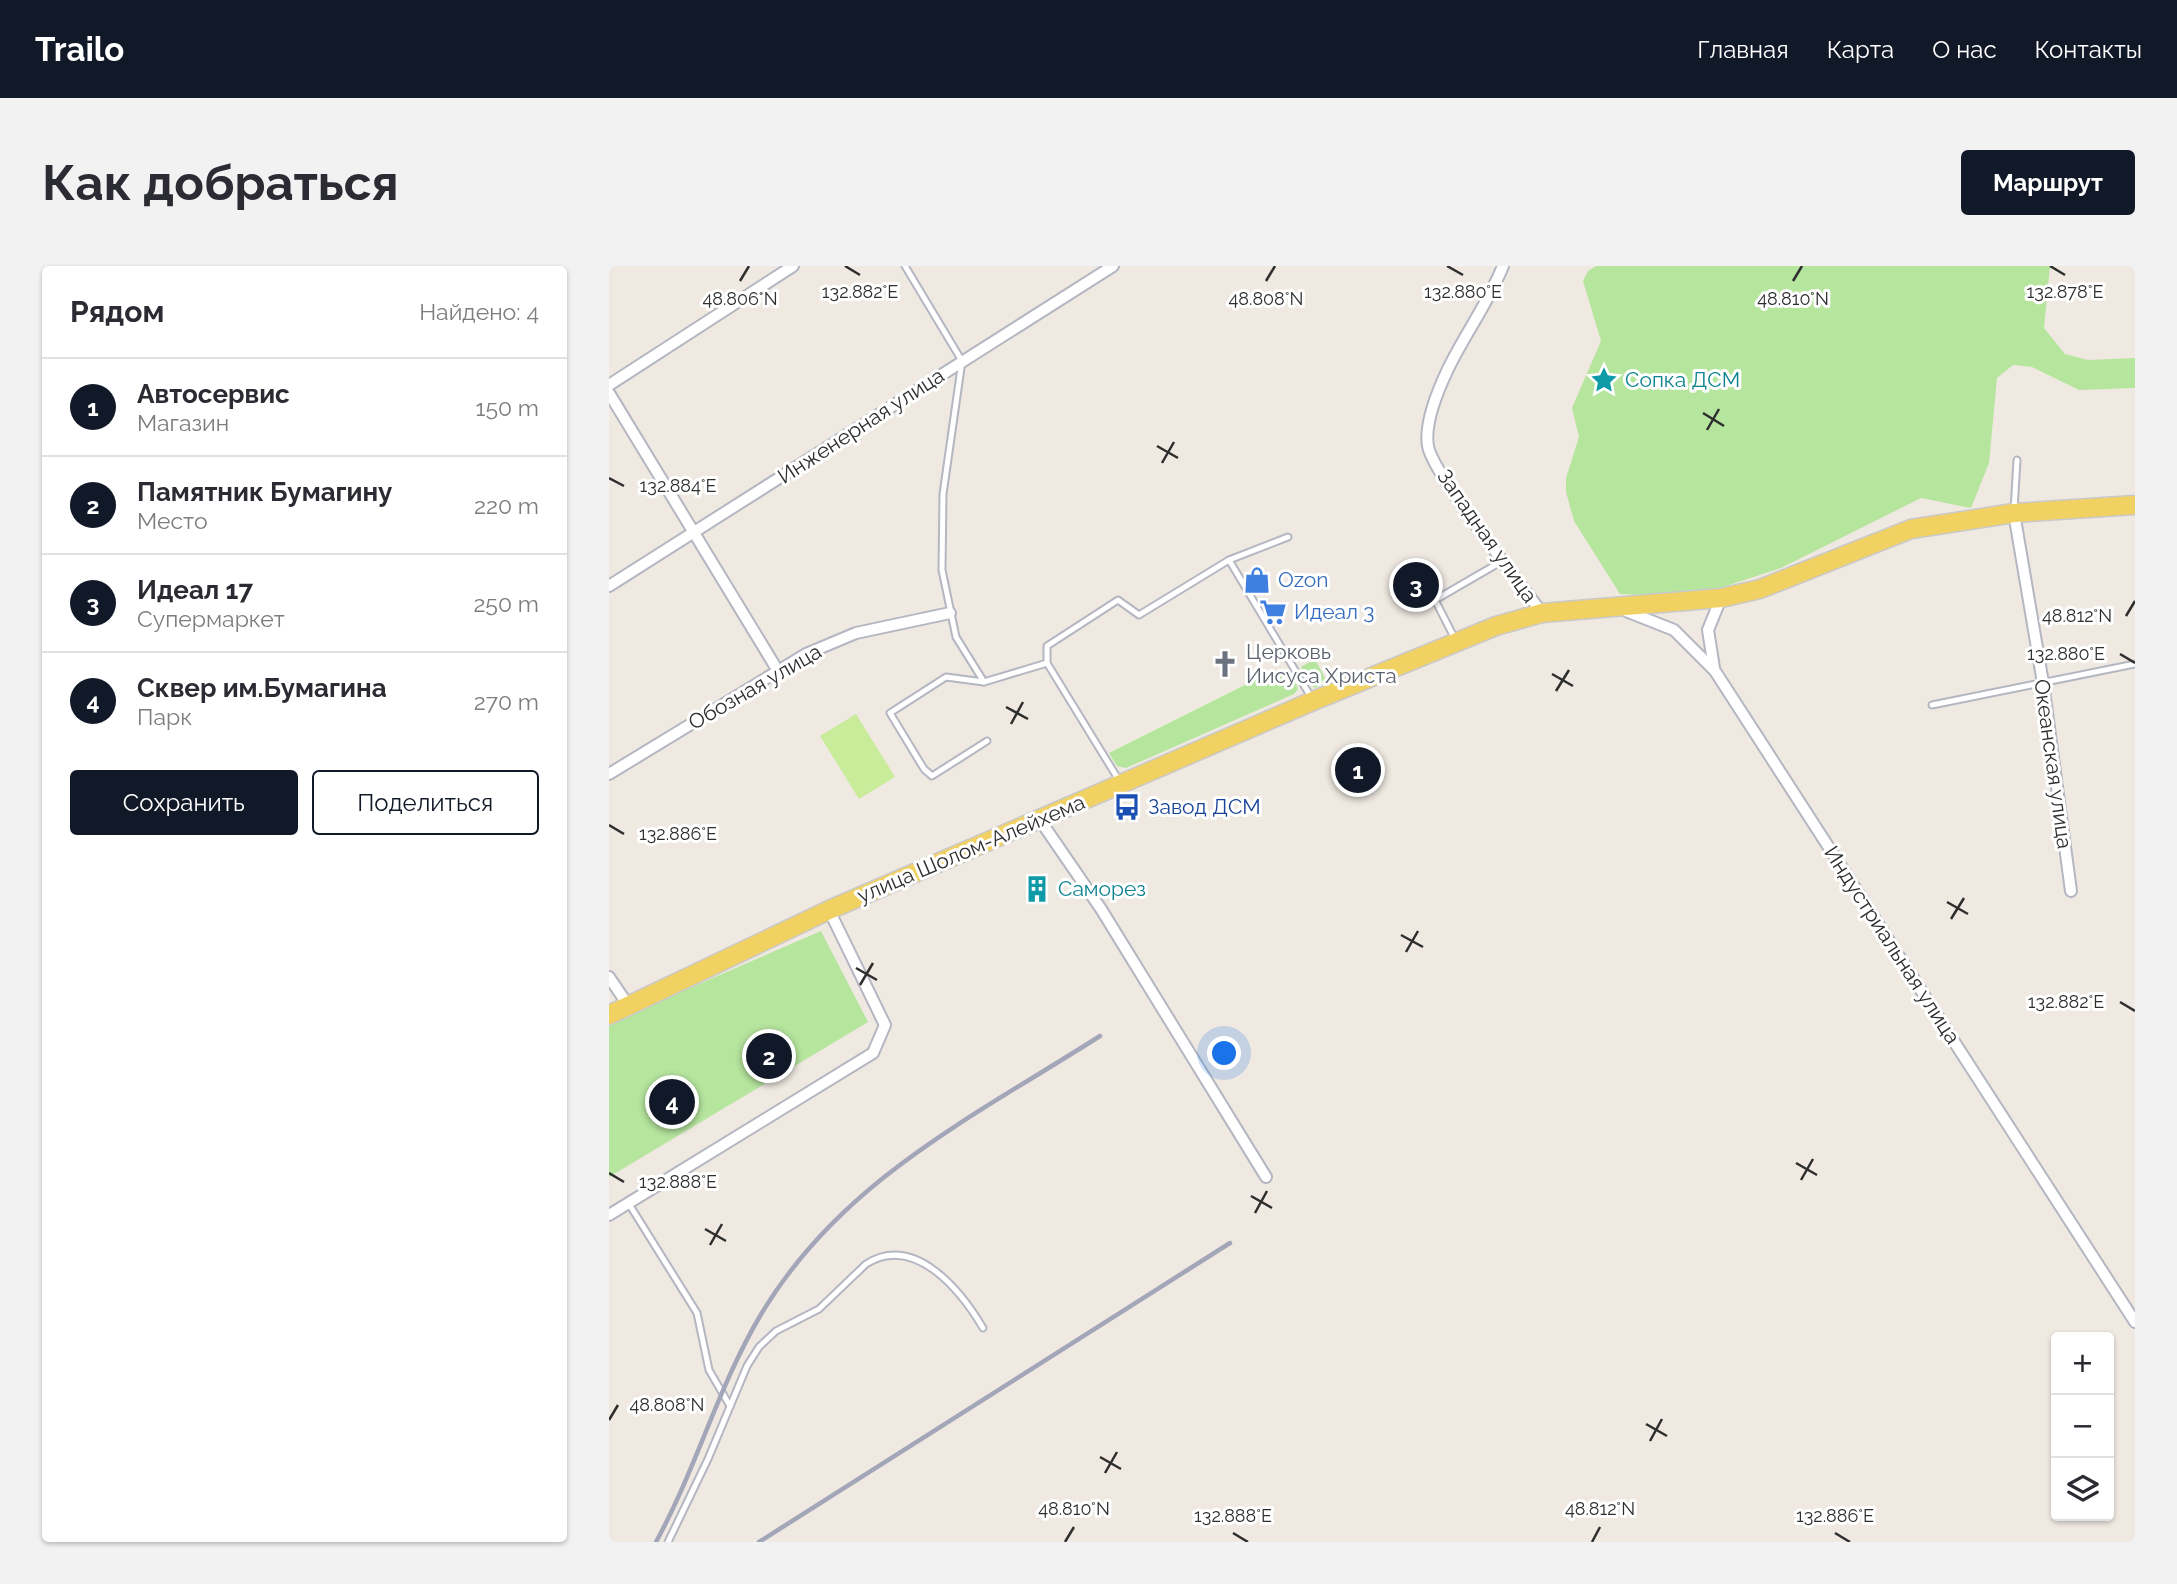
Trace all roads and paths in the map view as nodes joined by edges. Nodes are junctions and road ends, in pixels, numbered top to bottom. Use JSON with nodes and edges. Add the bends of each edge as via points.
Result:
{"nodes":[{"id":1,"x":793,"y":266,"type":"edge"},
{"id":2,"x":905,"y":266,"type":"edge"},
{"id":3,"x":1113,"y":266,"type":"edge"},
{"id":4,"x":1503,"y":266,"type":"edge"},
{"id":5,"x":962,"y":361,"type":"junction"},
{"id":6,"x":609,"y":385,"type":"edge"},
{"id":7,"x":609,"y":393,"type":"edge"},
{"id":8,"x":2017,"y":460,"type":"dead end"},
{"id":9,"x":2135,"y":505,"type":"edge"},
{"id":10,"x":2014,"y":513,"type":"junction"},
{"id":11,"x":694,"y":532,"type":"junction"},
{"id":12,"x":1288,"y":537,"type":"dead end"},
{"id":13,"x":1229,"y":560,"type":"junction"},
{"id":14,"x":1504,"y":560,"type":"junction"},
{"id":15,"x":609,"y":586,"type":"edge"},
{"id":16,"x":1721,"y":598,"type":"junction"},
{"id":17,"x":1615,"y":606,"type":"junction"},
{"id":18,"x":950,"y":613,"type":"junction"},
{"id":19,"x":1542,"y":613,"type":"junction"},
{"id":20,"x":1457,"y":643,"type":"junction"},
{"id":21,"x":1047,"y":663,"type":"junction"},
{"id":22,"x":2135,"y":664,"type":"edge"},
{"id":23,"x":778,"y":671,"type":"junction"},
{"id":24,"x":1715,"y":671,"type":"junction"},
{"id":25,"x":984,"y":682,"type":"junction"},
{"id":26,"x":2043,"y":683,"type":"junction"},
{"id":27,"x":1313,"y":701,"type":"junction"},
{"id":28,"x":1932,"y":705,"type":"dead end"},
{"id":29,"x":987,"y":741,"type":"dead end"},
{"id":30,"x":609,"y":774,"type":"edge"},
{"id":31,"x":1122,"y":785,"type":"junction"},
{"id":32,"x":1040,"y":820,"type":"junction"},
{"id":33,"x":2071,"y":891,"type":"dead end"},
{"id":34,"x":829,"y":910,"type":"junction"},
{"id":35,"x":609,"y":977,"type":"edge"},
{"id":36,"x":628,"y":1005,"type":"junction"},
{"id":37,"x":609,"y":1015,"type":"edge"},
{"id":38,"x":1266,"y":1177,"type":"dead end"},
{"id":39,"x":629,"y":1204,"type":"junction"},
{"id":40,"x":609,"y":1215,"type":"edge"},
{"id":41,"x":2135,"y":1322,"type":"edge"},
{"id":42,"x":983,"y":1328,"type":"dead end"},
{"id":43,"x":730,"y":1406,"type":"junction"},
{"id":44,"x":668,"y":1542,"type":"edge"}],
"edges":[{"from":1,"to":6,"type":"street"},
{"from":2,"to":5,"type":"lane"},
{"from":3,"to":5,"type":"street","name":"Инженерная улица"},
{"from":4,"to":14,"type":"street","name":"Западная улица","via":[[1448,369],[1433,409],[1428,447],[1442,475]]},
{"from":5,"to":11,"type":"street","name":"Инженерная улица"},
{"from":5,"to":18,"type":"lane","via":[[943,494],[942,570]]},
{"from":7,"to":11,"type":"street"},
{"from":8,"to":10,"type":"lane"},
{"from":9,"to":10,"type":"main road","name":"улица Шолом-Алейхема"},
{"from":10,"to":16,"type":"main road","name":"улица Шолом-Алейхема","via":[[1911,529],[1760,589]]},
{"from":10,"to":26,"type":"street","name":"Океанская улица"},
{"from":11,"to":15,"type":"street","name":"Инженерная улица"},
{"from":11,"to":23,"type":"street"},
{"from":12,"to":13,"type":"lane"},
{"from":13,"to":21,"type":"lane","via":[[1139,615],[1118,600],[1047,646]]},
{"from":13,"to":27,"type":"lane"},
{"from":14,"to":19,"type":"street","name":"Западная улица"},
{"from":14,"to":20,"type":"lane","via":[[1436,600]]},
{"from":16,"to":17,"type":"main road","name":"улица Шолом-Алейхема"},
{"from":16,"to":24,"type":"street","via":[[1708,630]]},
{"from":17,"to":19,"type":"main road","name":"улица Шолом-Алейхема"},
{"from":17,"to":24,"type":"street","name":"Индустриальная улица","via":[[1674,630]]},
{"from":18,"to":23,"type":"street","name":"Обозная улица","via":[[856,634]]},
{"from":18,"to":25,"type":"lane","via":[[956,637]]},
{"from":19,"to":20,"type":"main road","name":"улица Шолом-Алейхема"},
{"from":20,"to":27,"type":"main road","name":"улица Шолом-Алейхема"},
{"from":21,"to":25,"type":"lane"},
{"from":21,"to":31,"type":"lane"},
{"from":22,"to":26,"type":"lane"},
{"from":23,"to":30,"type":"street","name":"Обозная улица"},
{"from":24,"to":41,"type":"street","name":"Индустриальная улица"},
{"from":25,"to":29,"type":"lane","via":[[946,677],[890,713],[932,776]]},
{"from":26,"to":28,"type":"lane"},
{"from":26,"to":33,"type":"street","name":"Океанская улица"},
{"from":27,"to":31,"type":"main road","name":"улица Шолом-Алейхема"},
{"from":31,"to":32,"type":"main road","name":"улица Шолом-Алейхема"},
{"from":32,"to":34,"type":"main road","name":"улица Шолом-Алейхема"},
{"from":32,"to":38,"type":"street","via":[[1101,909]]},
{"from":34,"to":36,"type":"main road","name":"улица Шолом-Алейхема"},
{"from":34,"to":39,"type":"street","via":[[885,1025],[873,1053]]},
{"from":35,"to":36,"type":"street"},
{"from":36,"to":37,"type":"main road","name":"улица Шолом-Алейхема"},
{"from":39,"to":40,"type":"street"},
{"from":39,"to":43,"type":"lane","via":[[697,1314],[709,1370]]},
{"from":42,"to":43,"type":"lane","via":[[957,1290],[927,1265],[896,1256],[874,1259],[819,1309],[767,1339],[747,1366]]},
{"from":43,"to":44,"type":"lane"}]}
